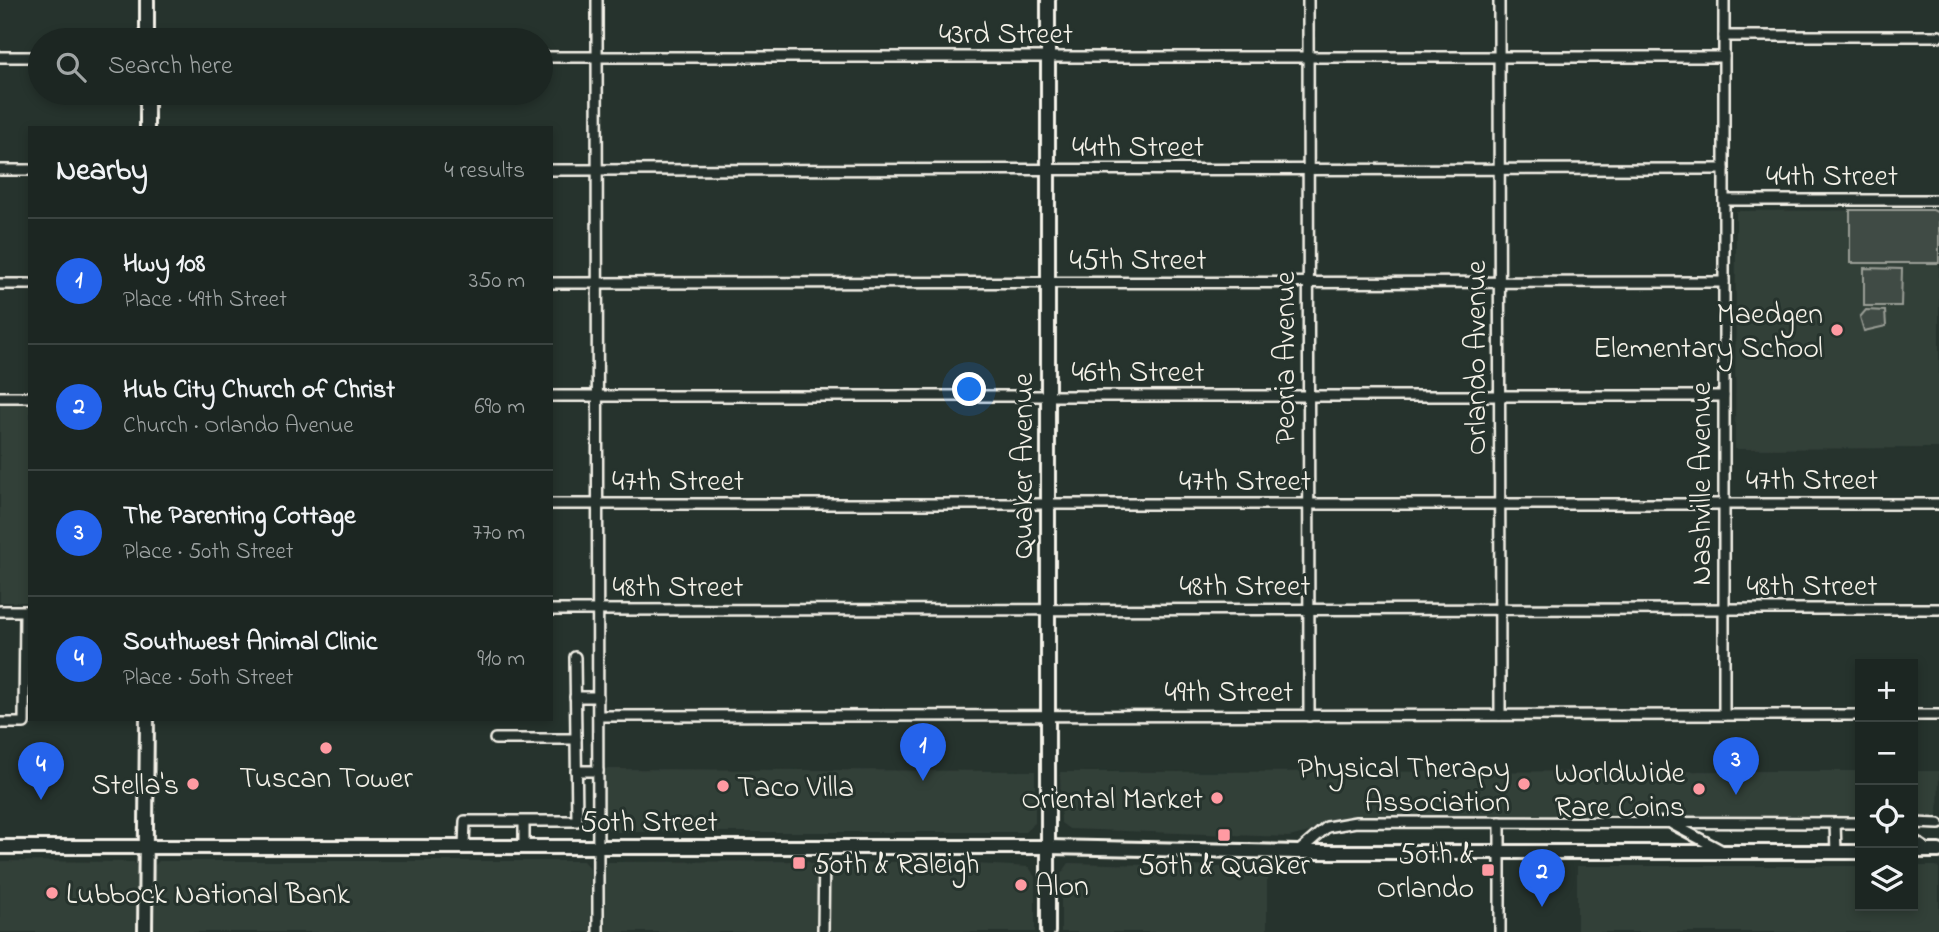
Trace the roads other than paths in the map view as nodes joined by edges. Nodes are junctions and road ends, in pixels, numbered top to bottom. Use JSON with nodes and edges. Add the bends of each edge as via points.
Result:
{"nodes":[{"id":1,"x":147,"y":0,"type":"edge"},
{"id":2,"x":597,"y":0,"type":"edge"},
{"id":3,"x":1048,"y":0,"type":"edge"},
{"id":4,"x":1308,"y":0,"type":"edge"},
{"id":5,"x":1499,"y":0,"type":"edge"},
{"id":6,"x":1724,"y":0,"type":"edge"},
{"id":7,"x":147,"y":28,"type":"edge"},
{"id":8,"x":1724,"y":36,"type":"junction"},
{"id":9,"x":1939,"y":36,"type":"edge"},
{"id":10,"x":553,"y":57,"type":"edge"},
{"id":11,"x":597,"y":57,"type":"junction"},
{"id":12,"x":1048,"y":57,"type":"junction"},
{"id":13,"x":1308,"y":57,"type":"junction"},
{"id":14,"x":1499,"y":57,"type":"junction"},
{"id":15,"x":1724,"y":57,"type":"junction"},
{"id":16,"x":0,"y":58,"type":"edge"},
{"id":17,"x":28,"y":58,"type":"edge"},
{"id":18,"x":147,"y":105,"type":"edge"},
{"id":19,"x":147,"y":126,"type":"edge"},
{"id":20,"x":1724,"y":169,"type":"junction"},
{"id":21,"x":0,"y":170,"type":"edge"},
{"id":22,"x":28,"y":170,"type":"edge"},
{"id":23,"x":553,"y":170,"type":"edge"},
{"id":24,"x":597,"y":170,"type":"junction"},
{"id":25,"x":1048,"y":170,"type":"junction"},
{"id":26,"x":1309,"y":170,"type":"junction"},
{"id":27,"x":1499,"y":170,"type":"junction"},
{"id":28,"x":1724,"y":200,"type":"junction"},
{"id":29,"x":1939,"y":200,"type":"edge"},
{"id":30,"x":1499,"y":282,"type":"junction"},
{"id":31,"x":1724,"y":282,"type":"junction"},
{"id":32,"x":553,"y":283,"type":"edge"},
{"id":33,"x":597,"y":283,"type":"junction"},
{"id":34,"x":1048,"y":283,"type":"junction"},
{"id":35,"x":1309,"y":283,"type":"junction"},
{"id":36,"x":0,"y":284,"type":"edge"},
{"id":37,"x":28,"y":284,"type":"edge"},
{"id":38,"x":553,"y":396,"type":"edge"},
{"id":39,"x":597,"y":396,"type":"junction"},
{"id":40,"x":1048,"y":396,"type":"junction"},
{"id":41,"x":1308,"y":396,"type":"junction"},
{"id":42,"x":1499,"y":396,"type":"junction"},
{"id":43,"x":1724,"y":396,"type":"junction"},
{"id":44,"x":0,"y":397,"type":"edge"},
{"id":45,"x":28,"y":397,"type":"edge"},
{"id":46,"x":553,"y":504,"type":"edge"},
{"id":47,"x":598,"y":504,"type":"junction"},
{"id":48,"x":1048,"y":504,"type":"junction"},
{"id":49,"x":1308,"y":504,"type":"junction"},
{"id":50,"x":1500,"y":504,"type":"junction"},
{"id":51,"x":1724,"y":504,"type":"junction"},
{"id":52,"x":1939,"y":504,"type":"edge"},
{"id":53,"x":553,"y":610,"type":"edge"},
{"id":54,"x":598,"y":610,"type":"junction"},
{"id":55,"x":1048,"y":610,"type":"junction"},
{"id":56,"x":1309,"y":610,"type":"junction"},
{"id":57,"x":1500,"y":610,"type":"junction"},
{"id":58,"x":1725,"y":610,"type":"junction"},
{"id":59,"x":1939,"y":610,"type":"edge"},
{"id":60,"x":0,"y":611,"type":"edge"},
{"id":61,"x":27,"y":611,"type":"edge"},
{"id":62,"x":575,"y":657,"type":"dead end"},
{"id":63,"x":575,"y":697,"type":"junction"},
{"id":64,"x":598,"y":697,"type":"junction"},
{"id":65,"x":1500,"y":715,"type":"junction"},
{"id":66,"x":1724,"y":715,"type":"junction"},
{"id":67,"x":1855,"y":715,"type":"edge"},
{"id":68,"x":1918,"y":715,"type":"edge"},
{"id":69,"x":1939,"y":715,"type":"edge"},
{"id":70,"x":598,"y":716,"type":"junction"},
{"id":71,"x":1048,"y":716,"type":"junction"},
{"id":72,"x":1309,"y":716,"type":"junction"},
{"id":73,"x":147,"y":721,"type":"edge"},
{"id":74,"x":0,"y":723,"type":"edge"},
{"id":75,"x":495,"y":739,"type":"dead end"},
{"id":76,"x":576,"y":739,"type":"junction"},
{"id":77,"x":576,"y":771,"type":"junction"},
{"id":78,"x":598,"y":771,"type":"junction"},
{"id":79,"x":524,"y":822,"type":"junction"},
{"id":80,"x":1500,"y":822,"type":"junction"},
{"id":81,"x":1668,"y":822,"type":"junction"},
{"id":82,"x":1835,"y":823,"type":"junction"},
{"id":83,"x":1855,"y":823,"type":"edge"},
{"id":84,"x":1918,"y":823,"type":"edge"},
{"id":85,"x":1939,"y":824,"type":"edge"},
{"id":86,"x":1918,"y":843,"type":"edge"},
{"id":87,"x":464,"y":846,"type":"junction"},
{"id":88,"x":1048,"y":846,"type":"junction"},
{"id":89,"x":0,"y":847,"type":"edge"},
{"id":90,"x":147,"y":847,"type":"junction"},
{"id":91,"x":524,"y":847,"type":"junction"},
{"id":92,"x":598,"y":847,"type":"junction"},
{"id":93,"x":824,"y":847,"type":"junction"},
{"id":94,"x":1723,"y":851,"type":"junction"},
{"id":95,"x":1298,"y":852,"type":"junction"},
{"id":96,"x":1500,"y":852,"type":"junction"},
{"id":97,"x":1836,"y":852,"type":"junction"},
{"id":98,"x":1855,"y":852,"type":"edge"},
{"id":99,"x":1935,"y":852,"type":"edge"},
{"id":100,"x":145,"y":932,"type":"edge"},
{"id":101,"x":598,"y":932,"type":"edge"},
{"id":102,"x":823,"y":932,"type":"edge"},
{"id":103,"x":1048,"y":932,"type":"edge"},
{"id":104,"x":1500,"y":932,"type":"edge"}],
"edges":[{"from":1,"to":7,"type":"main road"},
{"from":2,"to":11,"type":"street"},
{"from":3,"to":12,"type":"main road","name":"Quaker Avenue"},
{"from":4,"to":13,"type":"street","name":"Peoria Avenue"},
{"from":5,"to":14,"type":"street","name":"Orlando Avenue"},
{"from":6,"to":8,"type":"street","name":"Nashville Avenue"},
{"from":8,"to":9,"type":"street"},
{"from":8,"to":15,"type":"street","name":"Nashville Avenue"},
{"from":10,"to":11,"type":"street","name":"43rd Street"},
{"from":11,"to":12,"type":"street","name":"43rd Street"},
{"from":11,"to":24,"type":"street"},
{"from":12,"to":13,"type":"street","name":"43rd Street"},
{"from":12,"to":25,"type":"main road","name":"Quaker Avenue"},
{"from":13,"to":14,"type":"street","name":"43rd Street"},
{"from":13,"to":26,"type":"street","name":"Peoria Avenue"},
{"from":14,"to":15,"type":"street","name":"43rd Street"},
{"from":14,"to":27,"type":"street","name":"Orlando Avenue"},
{"from":15,"to":20,"type":"street","name":"Nashville Avenue"},
{"from":16,"to":17,"type":"street"},
{"from":18,"to":19,"type":"main road"},
{"from":20,"to":27,"type":"street","name":"44th Street"},
{"from":20,"to":28,"type":"street","name":"Nashville Avenue"},
{"from":21,"to":22,"type":"street"},
{"from":23,"to":24,"type":"street","name":"44th Street"},
{"from":24,"to":25,"type":"street","name":"44th Street"},
{"from":24,"to":33,"type":"street"},
{"from":25,"to":26,"type":"street","name":"44th Street"},
{"from":25,"to":34,"type":"main road","name":"Quaker Avenue"},
{"from":26,"to":27,"type":"street","name":"44th Street"},
{"from":26,"to":35,"type":"street","name":"Peoria Avenue"},
{"from":27,"to":30,"type":"street","name":"Orlando Avenue"},
{"from":28,"to":29,"type":"street","name":"44th Street"},
{"from":28,"to":31,"type":"street","name":"Nashville Avenue"},
{"from":30,"to":31,"type":"street","name":"45th Street"},
{"from":30,"to":35,"type":"street","name":"45th Street"},
{"from":30,"to":42,"type":"street","name":"Orlando Avenue"},
{"from":31,"to":43,"type":"street","name":"Nashville Avenue"},
{"from":32,"to":33,"type":"street","name":"45th Street"},
{"from":33,"to":34,"type":"street","name":"45th Street"},
{"from":33,"to":39,"type":"street"},
{"from":34,"to":35,"type":"street","name":"45th Street"},
{"from":34,"to":40,"type":"main road","name":"Quaker Avenue"},
{"from":35,"to":41,"type":"street","name":"Peoria Avenue"},
{"from":36,"to":37,"type":"street"},
{"from":38,"to":39,"type":"street","name":"46th Street"},
{"from":39,"to":40,"type":"street","name":"46th Street"},
{"from":39,"to":47,"type":"street"},
{"from":40,"to":41,"type":"street","name":"46th Street"},
{"from":40,"to":48,"type":"main road","name":"Quaker Avenue"},
{"from":41,"to":42,"type":"street","name":"46th Street"},
{"from":41,"to":49,"type":"street","name":"Peoria Avenue"},
{"from":42,"to":43,"type":"street","name":"46th Street"},
{"from":42,"to":50,"type":"street","name":"Orlando Avenue"},
{"from":43,"to":51,"type":"street","name":"Nashville Avenue"},
{"from":44,"to":45,"type":"street"},
{"from":46,"to":47,"type":"street","name":"47th Street"},
{"from":47,"to":48,"type":"street","name":"47th Street"},
{"from":47,"to":54,"type":"street"},
{"from":48,"to":49,"type":"street","name":"47th Street"},
{"from":48,"to":55,"type":"main road","name":"Quaker Avenue"},
{"from":49,"to":50,"type":"street","name":"47th Street"},
{"from":49,"to":56,"type":"street","name":"Peoria Avenue"},
{"from":50,"to":51,"type":"street","name":"47th Street"},
{"from":50,"to":57,"type":"street","name":"Orlando Avenue"},
{"from":51,"to":52,"type":"street","name":"47th Street"},
{"from":51,"to":58,"type":"street","name":"Nashville Avenue"},
{"from":53,"to":54,"type":"street","name":"48th Street"},
{"from":54,"to":55,"type":"street","name":"48th Street"},
{"from":54,"to":64,"type":"street"},
{"from":55,"to":56,"type":"street","name":"48th Street"},
{"from":55,"to":71,"type":"main road","name":"Quaker Avenue"},
{"from":56,"to":57,"type":"street","name":"48th Street"},
{"from":56,"to":72,"type":"street","name":"Peoria Avenue"},
{"from":57,"to":58,"type":"street","name":"48th Street"},
{"from":57,"to":65,"type":"street","name":"Orlando Avenue"},
{"from":58,"to":59,"type":"street","name":"48th Street"},
{"from":58,"to":66,"type":"street","name":"Nashville Avenue"},
{"from":60,"to":61,"type":"street"},
{"from":61,"to":74,"type":"street","via":[[24,723]]},
{"from":62,"to":63,"type":"street"},
{"from":63,"to":64,"type":"street"},
{"from":63,"to":76,"type":"street"},
{"from":64,"to":70,"type":"street"},
{"from":65,"to":66,"type":"street","name":"49th Street"},
{"from":65,"to":72,"type":"street","name":"49th Street"},
{"from":66,"to":67,"type":"street","name":"49th Street"},
{"from":68,"to":69,"type":"street"},
{"from":70,"to":71,"type":"street","name":"49th Street"},
{"from":70,"to":78,"type":"street"},
{"from":71,"to":72,"type":"street","name":"49th Street"},
{"from":71,"to":88,"type":"main road","name":"Quaker Avenue"},
{"from":73,"to":90,"type":"main road"},
{"from":75,"to":76,"type":"street"},
{"from":76,"to":77,"type":"street"},
{"from":77,"to":78,"type":"street"},
{"from":77,"to":79,"type":"street","via":[[577,821]]},
{"from":78,"to":92,"type":"street"},
{"from":79,"to":87,"type":"street","via":[[465,821]]},
{"from":79,"to":91,"type":"street"},
{"from":80,"to":81,"type":"street"},
{"from":80,"to":95,"type":"street","via":[[1338,824],[1317,834]]},
{"from":80,"to":96,"type":"street"},
{"from":81,"to":82,"type":"street"},
{"from":81,"to":94,"type":"street"},
{"from":82,"to":83,"type":"street"},
{"from":82,"to":97,"type":"street"},
{"from":84,"to":85,"type":"street"},
{"from":86,"to":99,"type":"street"},
{"from":87,"to":90,"type":"main road","name":"50th Street"},
{"from":87,"to":91,"type":"main road","name":"50th Street"},
{"from":88,"to":93,"type":"main road","name":"50th Street"},
{"from":88,"to":95,"type":"main road","name":"50th Street"},
{"from":88,"to":103,"type":"main road","name":"Quaker Avenue"},
{"from":89,"to":90,"type":"main road","name":"50th Street"},
{"from":90,"to":100,"type":"main road"},
{"from":91,"to":92,"type":"main road","name":"50th Street"},
{"from":92,"to":93,"type":"main road","name":"50th Street"},
{"from":92,"to":101,"type":"street"},
{"from":93,"to":102,"type":"street"},
{"from":94,"to":96,"type":"main road","name":"50th Street"},
{"from":94,"to":97,"type":"main road","name":"50th Street"},
{"from":95,"to":96,"type":"main road","name":"50th Street"},
{"from":96,"to":104,"type":"street"},
{"from":97,"to":98,"type":"main road","name":"50th Street"}]}
